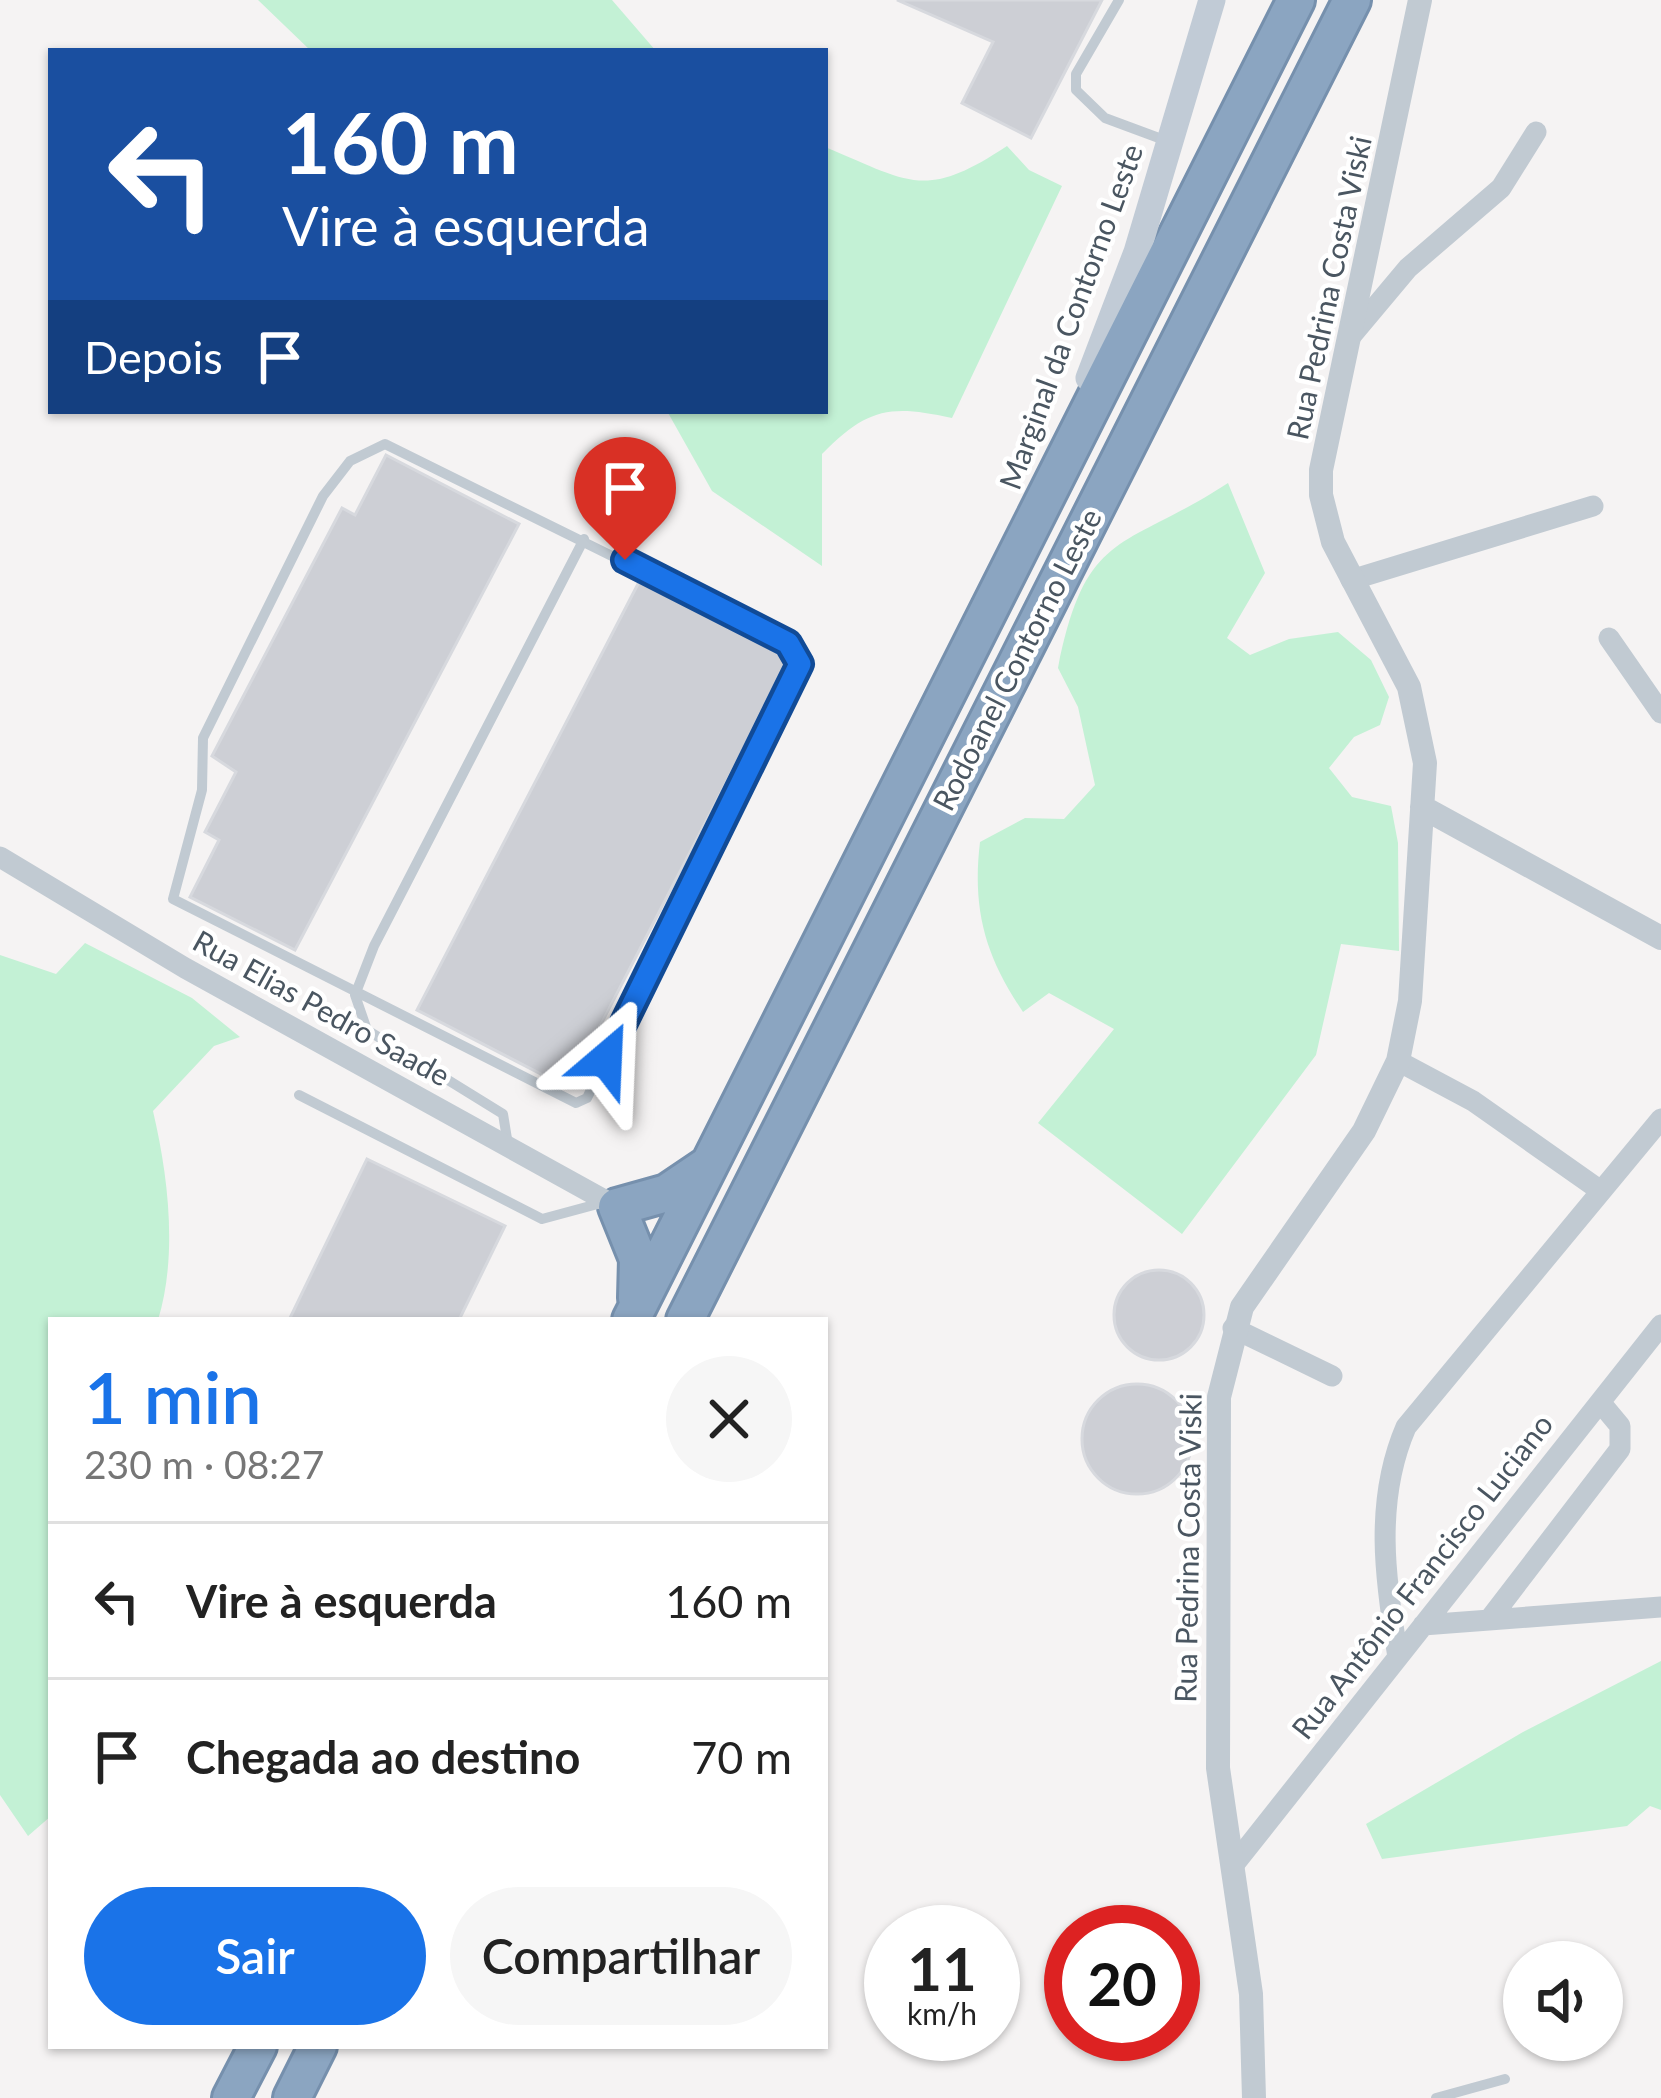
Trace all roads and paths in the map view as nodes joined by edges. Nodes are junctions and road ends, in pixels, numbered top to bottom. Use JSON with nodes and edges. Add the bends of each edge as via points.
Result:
{"nodes":[{"id":1,"x":1119,"y":0,"type":"edge"},
{"id":2,"x":1212,"y":0,"type":"edge"},
{"id":3,"x":1296,"y":0,"type":"edge"},
{"id":4,"x":1352,"y":0,"type":"edge"},
{"id":5,"x":1420,"y":0,"type":"edge"},
{"id":6,"x":1536,"y":132,"type":"dead end"},
{"id":7,"x":1170,"y":142,"type":"junction"},
{"id":8,"x":1351,"y":336,"type":"junction"},
{"id":9,"x":1593,"y":506,"type":"dead end"},
{"id":10,"x":1034,"y":518,"type":"junction"},
{"id":11,"x":584,"y":539,"type":"junction"},
{"id":12,"x":1351,"y":580,"type":"junction"},
{"id":13,"x":1609,"y":638,"type":"dead end"},
{"id":14,"x":1661,"y":713,"type":"edge"},
{"id":15,"x":1422,"y":807,"type":"junction"},
{"id":16,"x":0,"y":857,"type":"edge"},
{"id":17,"x":1660,"y":940,"type":"edge"},
{"id":18,"x":355,"y":994,"type":"junction"},
{"id":19,"x":1398,"y":1061,"type":"junction"},
{"id":20,"x":299,"y":1095,"type":"dead end"},
{"id":21,"x":1661,"y":1119,"type":"edge"},
{"id":22,"x":508,"y":1148,"type":"junction"},
{"id":23,"x":710,"y":1164,"type":"junction"},
{"id":24,"x":1601,"y":1191,"type":"junction"},
{"id":25,"x":611,"y":1204,"type":"junction"},
{"id":26,"x":634,"y":1315,"type":"edge"},
{"id":27,"x":687,"y":1317,"type":"edge"},
{"id":28,"x":1661,"y":1325,"type":"edge"},
{"id":29,"x":1234,"y":1328,"type":"junction"},
{"id":30,"x":1332,"y":1376,"type":"dead end"},
{"id":31,"x":1600,"y":1402,"type":"junction"},
{"id":32,"x":1661,"y":1607,"type":"edge"},
{"id":33,"x":1489,"y":1620,"type":"junction"},
{"id":34,"x":1424,"y":1624,"type":"junction"},
{"id":35,"x":1398,"y":1657,"type":"junction"},
{"id":36,"x":1232,"y":1867,"type":"junction"},
{"id":37,"x":256,"y":2049,"type":"edge"},
{"id":38,"x":316,"y":2049,"type":"edge"},
{"id":39,"x":1504,"y":2079,"type":"dead end"},
{"id":40,"x":231,"y":2098,"type":"edge"},
{"id":41,"x":292,"y":2098,"type":"edge"},
{"id":42,"x":1254,"y":2098,"type":"edge"},
{"id":43,"x":1436,"y":2098,"type":"edge"}],
"edges":[{"from":1,"to":7,"type":"lane","via":[[1076,74],[1076,91],[1105,118]]},
{"from":2,"to":7,"type":"main road","name":"Marginal da Contorno Leste"},
{"from":3,"to":10,"type":"highway","name":"Rodoanel Contorno Leste"},
{"from":4,"to":27,"type":"highway","name":"Rodoanel Contorno Leste"},
{"from":5,"to":8,"type":"street","name":"Rua Pedrina Costa Viski"},
{"from":6,"to":8,"type":"street","via":[[1501,188],[1408,268]]},
{"from":7,"to":10,"type":"main road","name":"Marginal da Contorno Leste","via":[[1123,291]]},
{"from":8,"to":12,"type":"street","name":"Rua Pedrina Costa Viski","via":[[1324,444],[1321,495]]},
{"from":9,"to":12,"type":"street"},
{"from":10,"to":23,"type":"highway","name":"Rodoanel Contorno Leste"},
{"from":11,"to":18,"type":"lane"},
{"from":11,"to":18,"type":"lane","via":[[385,444],[350,460],[313,516],[203,738],[202,790],[173,899]]},
{"from":11,"to":18,"type":"lane","via":[[788,643],[800,664],[586,1098],[560,1099]]},
{"from":12,"to":15,"type":"street","name":"Rua Pedrina Costa Viski","via":[[1417,710]]},
{"from":13,"to":14,"type":"street"},
{"from":15,"to":17,"type":"street"},
{"from":15,"to":19,"type":"street","name":"Rua Pedrina Costa Viski"},
{"from":16,"to":22,"type":"street","name":"Rua Elias Pedro Saade"},
{"from":18,"to":22,"type":"lane","via":[[367,1030],[503,1114]]},
{"from":19,"to":24,"type":"street","via":[[1473,1101]]},
{"from":19,"to":29,"type":"street","name":"Rua Pedrina Costa Viski","via":[[1372,1119],[1252,1288]]},
{"from":20,"to":25,"type":"lane","via":[[542,1219]]},
{"from":21,"to":24,"type":"street"},
{"from":22,"to":25,"type":"street","name":"Rua Elias Pedro Saade"},
{"from":23,"to":25,"type":"highway","via":[[668,1193]]},
{"from":23,"to":26,"type":"highway","name":"Rodoanel Contorno Leste"},
{"from":24,"to":35,"type":"street","via":[[1406,1427],[1385,1520]]},
{"from":25,"to":26,"type":"highway","via":[[638,1259]]},
{"from":28,"to":31,"type":"street","name":"Rua Antônio Francisco Luciano"},
{"from":29,"to":30,"type":"street"},
{"from":29,"to":36,"type":"street","name":"Rua Pedrina Costa Viski","via":[[1219,1396],[1215,1490],[1218,1768]]},
{"from":31,"to":33,"type":"street","via":[[1620,1426],[1620,1449]]},
{"from":31,"to":34,"type":"street","name":"Rua Antônio Francisco Luciano"},
{"from":32,"to":33,"type":"street"},
{"from":33,"to":34,"type":"street"},
{"from":34,"to":35,"type":"street","name":"Rua Antônio Francisco Luciano"},
{"from":35,"to":36,"type":"street","name":"Rua Antônio Francisco Luciano"},
{"from":36,"to":42,"type":"street","name":"Rua Pedrina Costa Viski","via":[[1252,1994]]},
{"from":37,"to":40,"type":"highway"},
{"from":38,"to":41,"type":"highway"},
{"from":39,"to":43,"type":"lane"}]}
